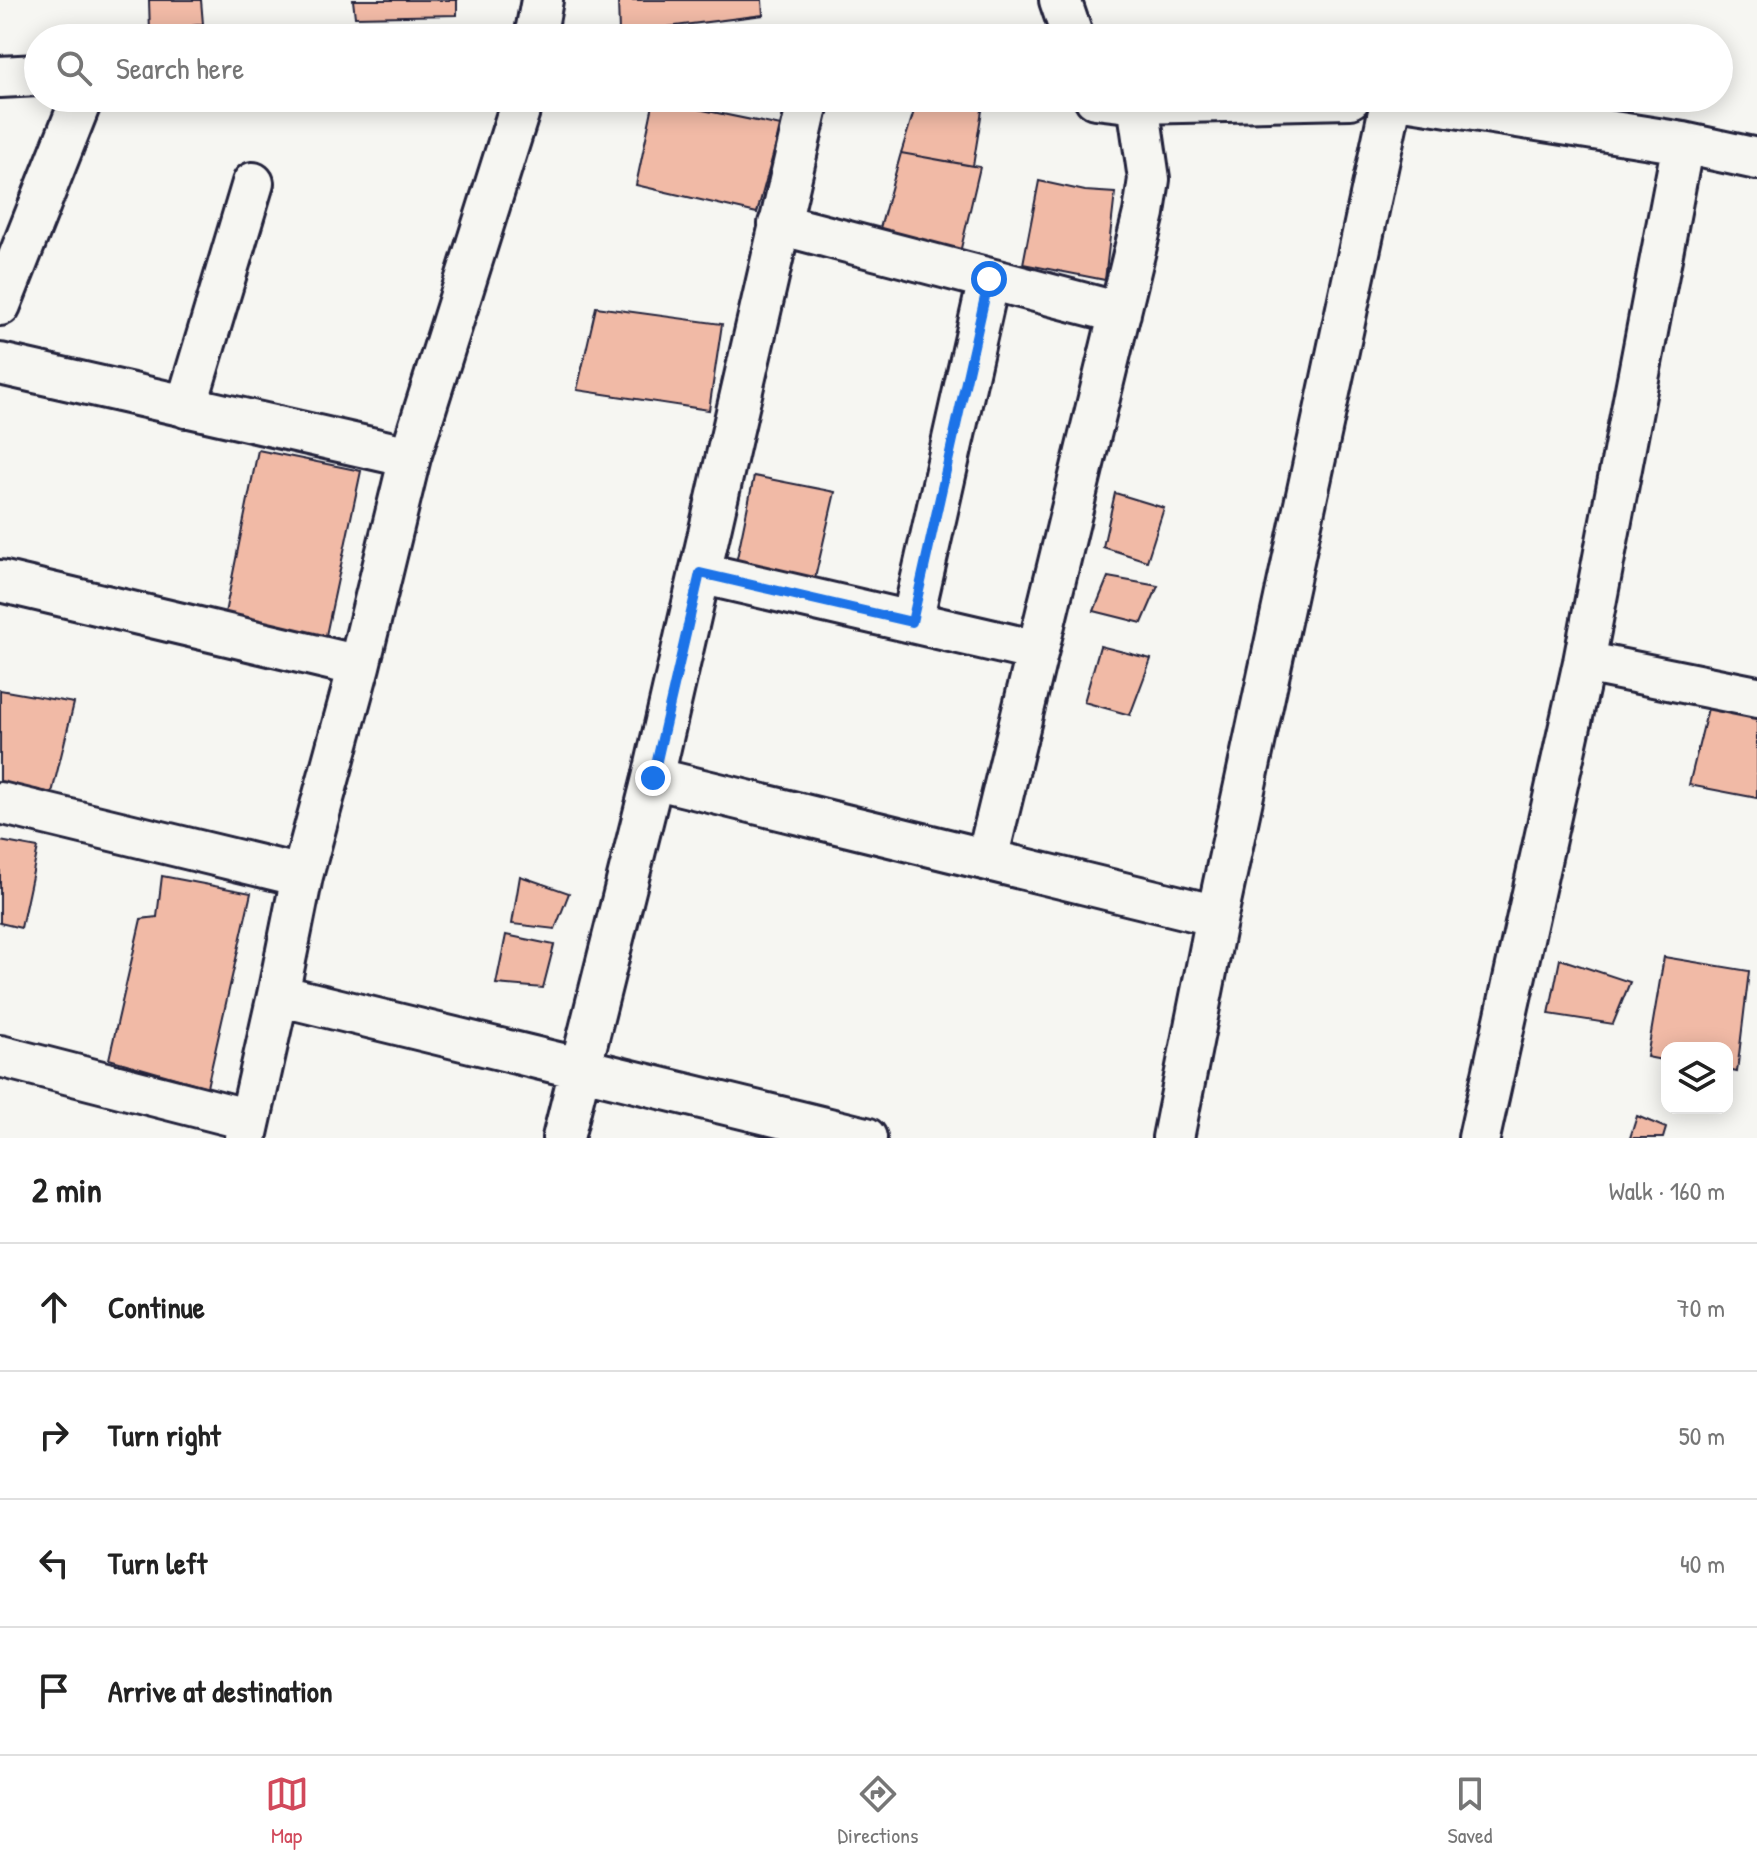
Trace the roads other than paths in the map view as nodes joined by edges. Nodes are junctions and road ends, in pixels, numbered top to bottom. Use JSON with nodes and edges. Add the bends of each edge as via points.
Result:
{"nodes":[{"id":1,"x":542,"y":0,"type":"edge"},
{"id":2,"x":1060,"y":0,"type":"edge"},
{"id":3,"x":538,"y":24,"type":"edge"},
{"id":4,"x":1068,"y":24,"type":"edge"},
{"id":5,"x":24,"y":76,"type":"edge"},
{"id":6,"x":0,"y":77,"type":"edge"},
{"id":7,"x":76,"y":112,"type":"edge"},
{"id":8,"x":519,"y":112,"type":"edge"},
{"id":9,"x":806,"y":112,"type":"edge"},
{"id":10,"x":1139,"y":112,"type":"edge"},
{"id":11,"x":1392,"y":112,"type":"edge"},
{"id":12,"x":1485,"y":112,"type":"edge"},
{"id":13,"x":1683,"y":143,"type":"junction"},
{"id":14,"x":1756,"y":155,"type":"edge"},
{"id":15,"x":253,"y":183,"type":"dead end"},
{"id":16,"x":779,"y":224,"type":"junction"},
{"id":17,"x":989,"y":279,"type":"junction"},
{"id":18,"x":0,"y":305,"type":"edge"},
{"id":19,"x":1120,"y":313,"type":"junction"},
{"id":20,"x":0,"y":364,"type":"edge"},
{"id":21,"x":186,"y":407,"type":"junction"},
{"id":22,"x":410,"y":457,"type":"junction"},
{"id":23,"x":700,"y":573,"type":"junction"},
{"id":24,"x":0,"y":581,"type":"edge"},
{"id":25,"x":912,"y":622,"type":"junction"},
{"id":26,"x":1037,"y":651,"type":"junction"},
{"id":27,"x":1584,"y":662,"type":"junction"},
{"id":28,"x":359,"y":666,"type":"junction"},
{"id":29,"x":1757,"y":697,"type":"edge"},
{"id":30,"x":653,"y":778,"type":"junction"},
{"id":31,"x":0,"y":803,"type":"edge"},
{"id":32,"x":987,"y":859,"type":"junction"},
{"id":33,"x":302,"y":876,"type":"junction"},
{"id":34,"x":1217,"y":916,"type":"junction"},
{"id":35,"x":278,"y":995,"type":"junction"},
{"id":36,"x":0,"y":1056,"type":"edge"},
{"id":37,"x":581,"y":1068,"type":"junction"},
{"id":38,"x":248,"y":1129,"type":"edge"},
{"id":39,"x":563,"y":1138,"type":"edge"},
{"id":40,"x":866,"y":1138,"type":"edge"},
{"id":41,"x":1173,"y":1138,"type":"edge"},
{"id":42,"x":1479,"y":1138,"type":"edge"}],
"edges":[{"from":1,"to":3,"type":"street"},
{"from":2,"to":4,"type":"street"},
{"from":5,"to":6,"type":"street"},
{"from":7,"to":18,"type":"street"},
{"from":8,"to":22,"type":"street"},
{"from":9,"to":16,"type":"street"},
{"from":10,"to":19,"type":"street","via":[[1149,179]]},
{"from":11,"to":34,"type":"street"},
{"from":12,"to":13,"type":"street"},
{"from":13,"to":14,"type":"street"},
{"from":13,"to":27,"type":"street"},
{"from":15,"to":21,"type":"street"},
{"from":16,"to":17,"type":"street"},
{"from":16,"to":23,"type":"street"},
{"from":17,"to":19,"type":"street"},
{"from":17,"to":25,"type":"street"},
{"from":19,"to":26,"type":"street"},
{"from":20,"to":21,"type":"street"},
{"from":21,"to":22,"type":"street"},
{"from":22,"to":28,"type":"street"},
{"from":23,"to":25,"type":"street"},
{"from":23,"to":30,"type":"street"},
{"from":24,"to":28,"type":"street"},
{"from":25,"to":26,"type":"street"},
{"from":26,"to":32,"type":"street"},
{"from":27,"to":29,"type":"street"},
{"from":27,"to":42,"type":"street"},
{"from":28,"to":33,"type":"street"},
{"from":30,"to":32,"type":"street"},
{"from":30,"to":37,"type":"street"},
{"from":31,"to":33,"type":"street"},
{"from":32,"to":34,"type":"street"},
{"from":33,"to":35,"type":"street"},
{"from":34,"to":41,"type":"street"},
{"from":35,"to":37,"type":"street"},
{"from":35,"to":38,"type":"street"},
{"from":36,"to":38,"type":"street"},
{"from":37,"to":39,"type":"street"},
{"from":37,"to":40,"type":"street"}]}
